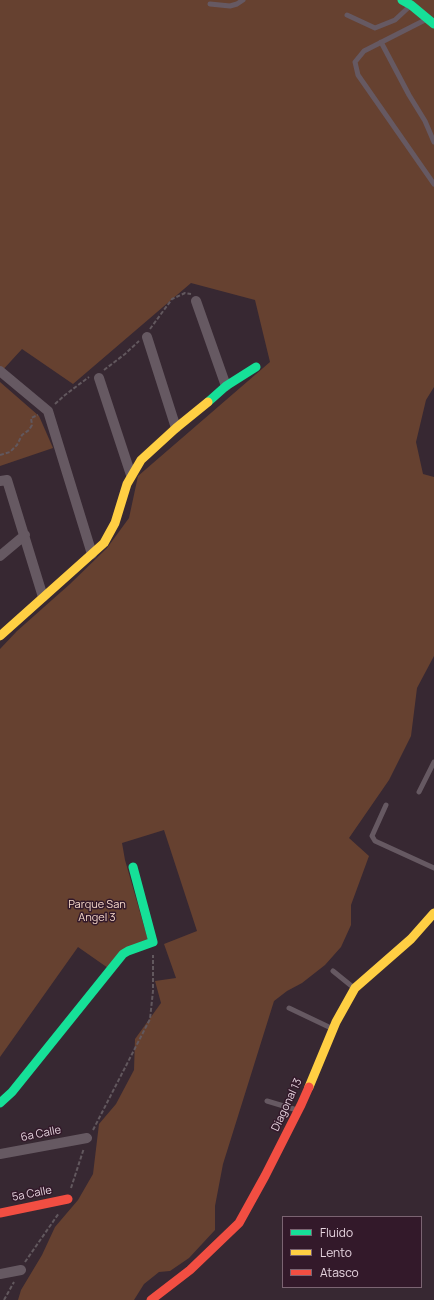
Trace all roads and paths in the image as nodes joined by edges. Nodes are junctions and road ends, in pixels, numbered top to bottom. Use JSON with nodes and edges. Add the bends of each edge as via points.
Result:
{"nodes":[{"id":1,"x":243,"y":0,"type":"edge"},
{"id":2,"x":402,"y":0,"type":"edge"},
{"id":3,"x":210,"y":4,"type":"dead end"},
{"id":4,"x":411,"y":5,"type":"junction"},
{"id":5,"x":347,"y":15,"type":"dead end"},
{"id":6,"x":431,"y":21,"type":"edge"},
{"id":7,"x":381,"y":42,"type":"junction"},
{"id":8,"x":434,"y":142,"type":"edge"},
{"id":9,"x":434,"y":173,"type":"edge"},
{"id":10,"x":433,"y":182,"type":"edge"},
{"id":11,"x":196,"y":301,"type":"joint"},
{"id":12,"x":146,"y":335,"type":"junction"},
{"id":13,"x":256,"y":367,"type":"dead end"},
{"id":14,"x":0,"y":371,"type":"edge"},
{"id":15,"x":96,"y":375,"type":"junction"},
{"id":16,"x":226,"y":386,"type":"junction"},
{"id":17,"x":48,"y":411,"type":"junction"},
{"id":18,"x":176,"y":428,"type":"junction"},
{"id":19,"x":0,"y":455,"type":"edge"},
{"id":20,"x":131,"y":476,"type":"junction"},
{"id":21,"x":0,"y":481,"type":"edge"},
{"id":22,"x":25,"y":534,"type":"junction"},
{"id":23,"x":92,"y":554,"type":"junction"},
{"id":24,"x":0,"y":556,"type":"edge"},
{"id":25,"x":43,"y":597,"type":"junction"},
{"id":26,"x":0,"y":636,"type":"edge"},
{"id":27,"x":434,"y":762,"type":"edge"},
{"id":28,"x":419,"y":792,"type":"dead end"},
{"id":29,"x":386,"y":804,"type":"dead end"},
{"id":30,"x":133,"y":867,"type":"dead end"},
{"id":31,"x":434,"y":868,"type":"edge"},
{"id":32,"x":434,"y":912,"type":"edge"},
{"id":33,"x":153,"y":942,"type":"junction"},
{"id":34,"x":333,"y":971,"type":"dead end"},
{"id":35,"x":355,"y":988,"type":"junction"},
{"id":36,"x":289,"y":1008,"type":"dead end"},
{"id":37,"x":333,"y":1028,"type":"junction"},
{"id":38,"x":267,"y":1101,"type":"dead end"},
{"id":39,"x":0,"y":1103,"type":"edge"},
{"id":40,"x":299,"y":1110,"type":"junction"},
{"id":41,"x":87,"y":1138,"type":"junction"},
{"id":42,"x":0,"y":1154,"type":"edge"},
{"id":43,"x":68,"y":1199,"type":"junction"},
{"id":44,"x":0,"y":1213,"type":"edge"},
{"id":45,"x":21,"y":1270,"type":"junction"},
{"id":46,"x":0,"y":1274,"type":"edge"},
{"id":47,"x":4,"y":1300,"type":"edge"},
{"id":48,"x":151,"y":1300,"type":"edge"}],
"edges":[{"from":1,"to":3,"type":"lane","via":[[230,6]]},
{"from":2,"to":4,"type":"street"},
{"from":4,"to":5,"type":"lane","via":[[395,20],[375,28]]},
{"from":4,"to":6,"type":"street"},
{"from":6,"to":7,"type":"lane"},
{"from":7,"to":8,"type":"lane"},
{"from":7,"to":10,"type":"lane","via":[[364,51],[355,62],[358,75]]},
{"from":9,"to":10,"type":"lane"},
{"from":11,"to":12,"type":"path","via":[[188,293],[172,299]]},
{"from":11,"to":16,"type":"street"},
{"from":12,"to":15,"type":"path"},
{"from":12,"to":18,"type":"street"},
{"from":13,"to":16,"type":"street"},
{"from":14,"to":17,"type":"street"},
{"from":15,"to":17,"type":"path","via":[[65,395]]},
{"from":15,"to":20,"type":"street"},
{"from":16,"to":18,"type":"street"},
{"from":17,"to":19,"type":"path","via":[[31,418],[29,430],[22,435],[17,445],[10,452]]},
{"from":17,"to":23,"type":"street"},
{"from":18,"to":20,"type":"street","via":[[145,456]]},
{"from":20,"to":23,"type":"street","via":[[112,530]]},
{"from":21,"to":22,"type":"street","via":[[7,480]]},
{"from":22,"to":24,"type":"street"},
{"from":22,"to":25,"type":"street"},
{"from":23,"to":25,"type":"street"},
{"from":25,"to":26,"type":"street"},
{"from":27,"to":28,"type":"lane"},
{"from":29,"to":31,"type":"lane","via":[[372,836],[375,841]]},
{"from":30,"to":33,"type":"street"},
{"from":32,"to":35,"type":"street","name":"Diagonal 13","via":[[411,938]]},
{"from":33,"to":39,"type":"street","via":[[123,954],[12,1092]]},
{"from":33,"to":41,"type":"path","via":[[150,1019]]},
{"from":34,"to":35,"type":"lane"},
{"from":35,"to":37,"type":"street","name":"Diagonal 13"},
{"from":36,"to":37,"type":"lane"},
{"from":37,"to":40,"type":"street","name":"Diagonal 13"},
{"from":38,"to":40,"type":"lane"},
{"from":40,"to":48,"type":"street","name":"Diagonal 13","via":[[239,1223],[190,1270]]},
{"from":41,"to":42,"type":"street","name":"6a Calle"},
{"from":41,"to":43,"type":"path"},
{"from":43,"to":44,"type":"street","name":"5a Calle"},
{"from":43,"to":45,"type":"path"},
{"from":45,"to":46,"type":"street"},
{"from":45,"to":47,"type":"path"}]}
